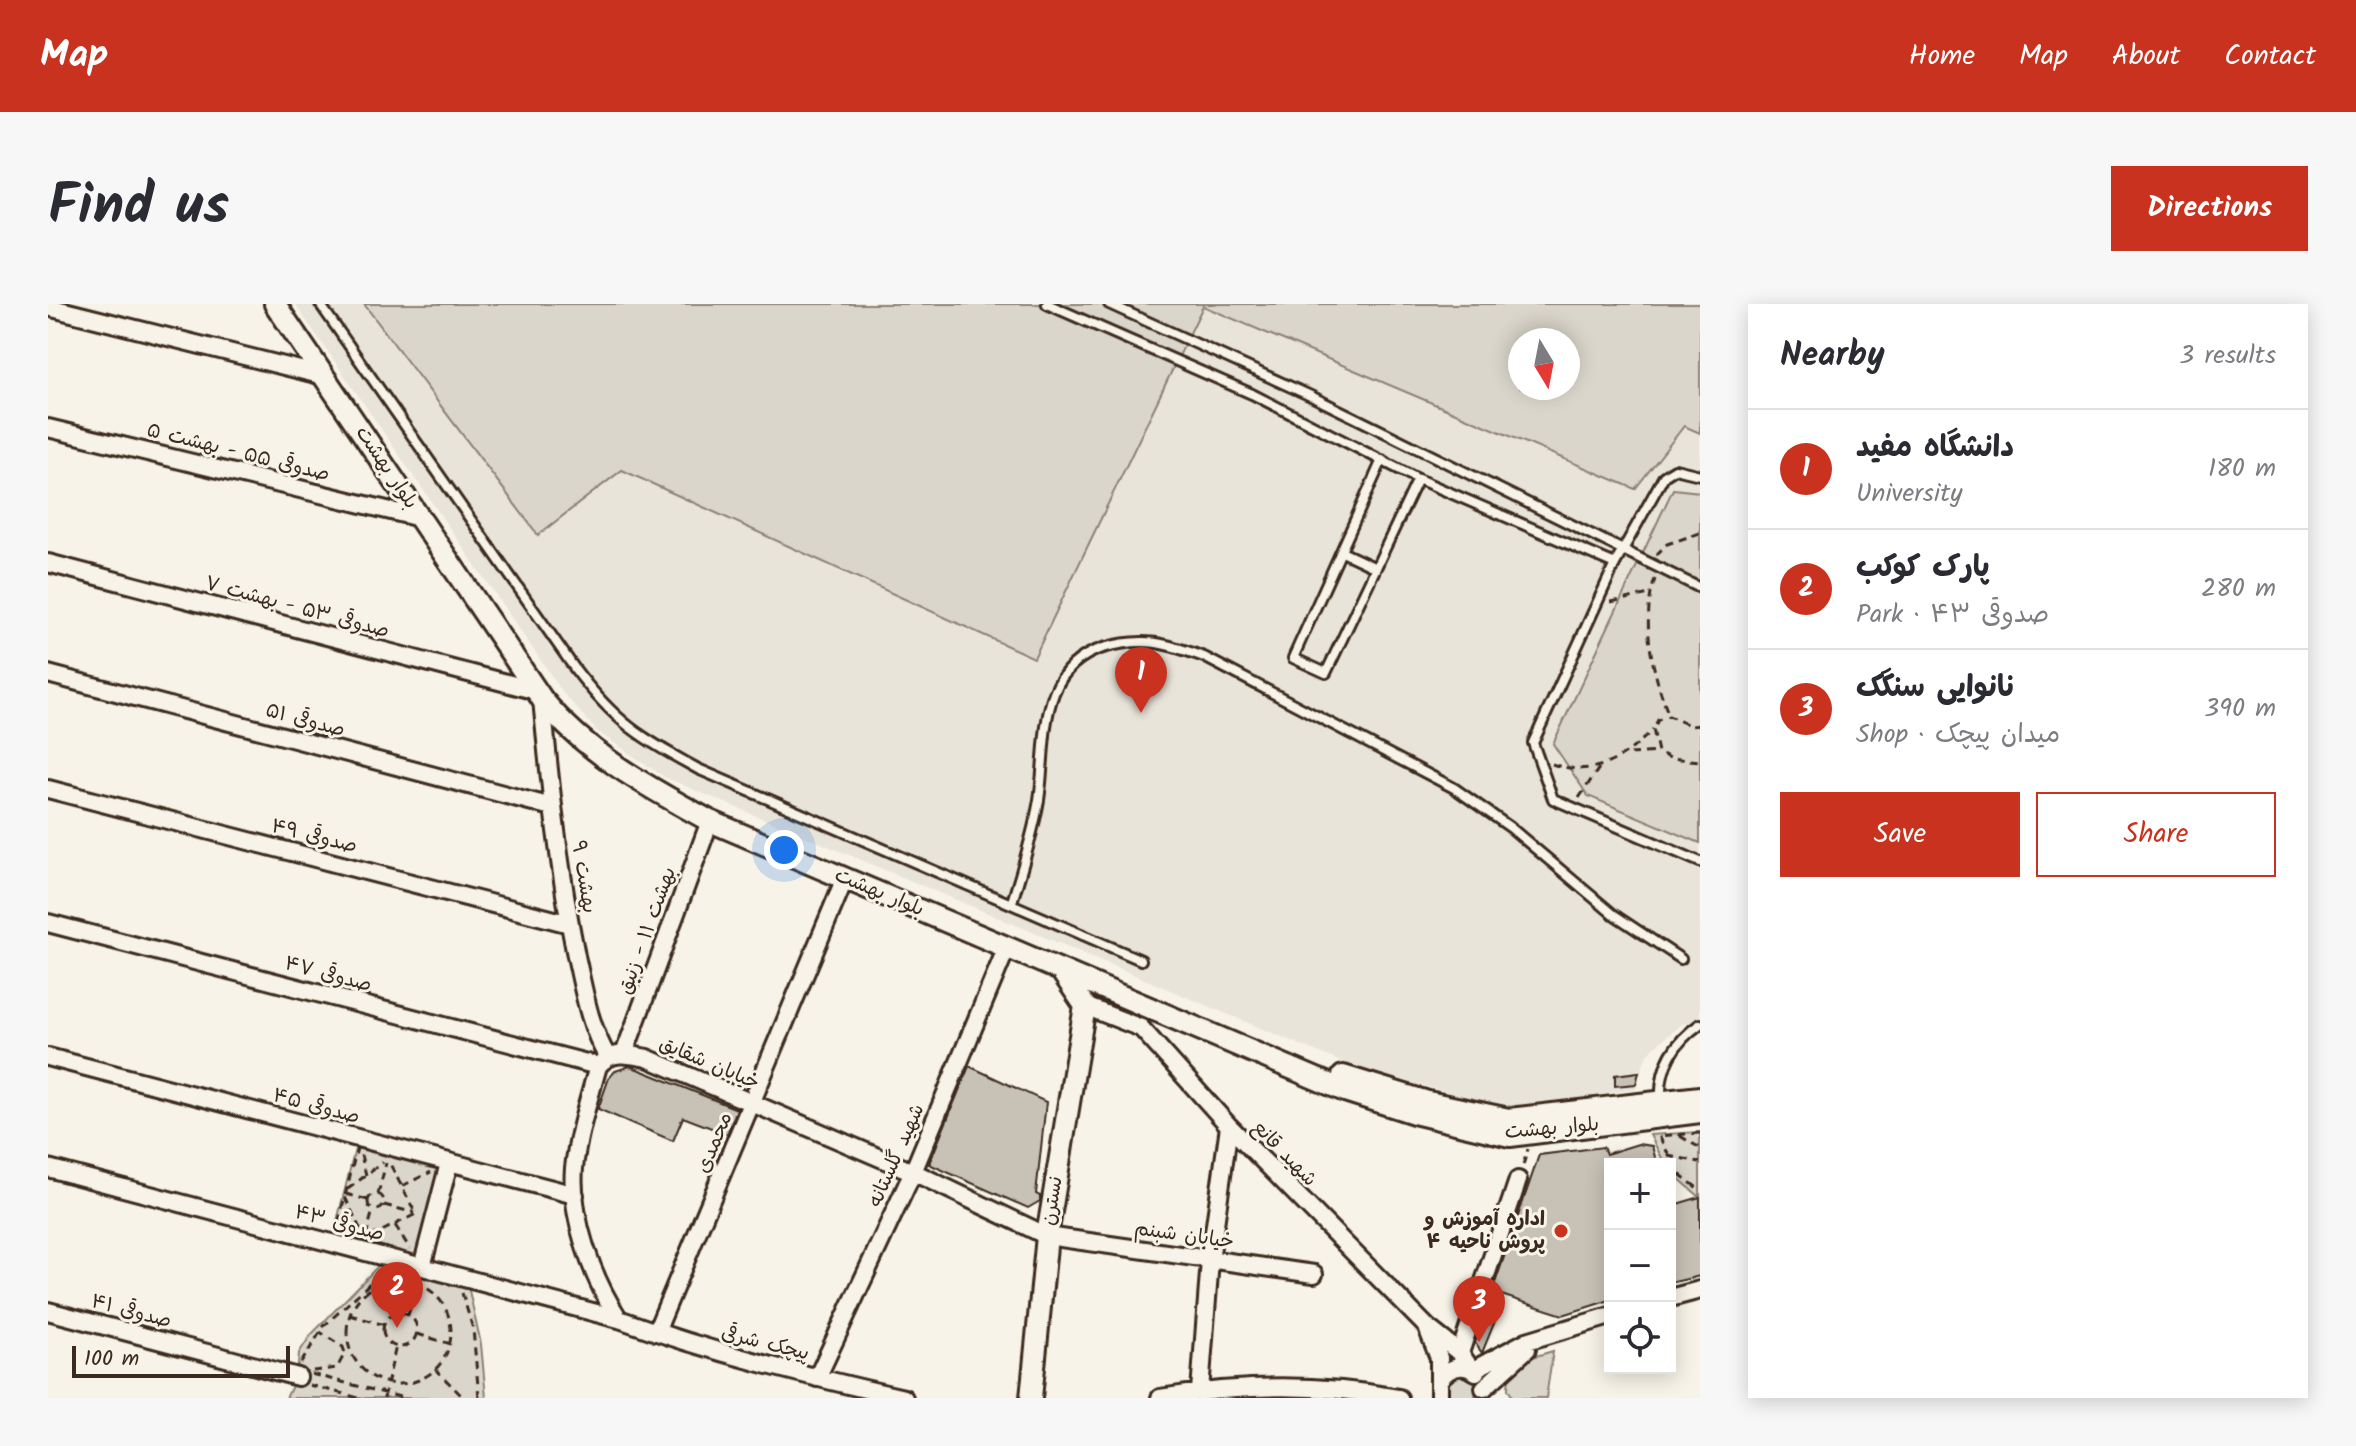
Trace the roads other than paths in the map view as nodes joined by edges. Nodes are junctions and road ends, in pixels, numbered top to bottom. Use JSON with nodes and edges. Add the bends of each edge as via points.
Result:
{"nodes":[{"id":1,"x":275,"y":304,"type":"edge"},
{"id":2,"x":287,"y":304,"type":"edge"},
{"id":3,"x":320,"y":304,"type":"edge"},
{"id":4,"x":1047,"y":304,"type":"edge"},
{"id":5,"x":1109,"y":304,"type":"edge"},
{"id":6,"x":48,"y":307,"type":"edge"},
{"id":7,"x":324,"y":376,"type":"junction"},
{"id":8,"x":48,"y":428,"type":"edge"},
{"id":9,"x":1382,"y":460,"type":"junction"},
{"id":10,"x":1700,"y":475,"type":"edge"},
{"id":11,"x":1418,"y":479,"type":"junction"},
{"id":12,"x":420,"y":518,"type":"junction"},
{"id":13,"x":1566,"y":520,"type":"junction"},
{"id":14,"x":1557,"y":540,"type":"junction"},
{"id":15,"x":1625,"y":548,"type":"junction"},
{"id":16,"x":1342,"y":552,"type":"junction"},
{"id":17,"x":48,"y":563,"type":"edge"},
{"id":18,"x":1615,"y":564,"type":"junction"},
{"id":19,"x":1376,"y":568,"type":"junction"},
{"id":20,"x":1700,"y":588,"type":"edge"},
{"id":21,"x":48,"y":674,"type":"edge"},
{"id":22,"x":540,"y":695,"type":"junction"},
{"id":23,"x":48,"y":789,"type":"edge"},
{"id":24,"x":552,"y":807,"type":"junction"},
{"id":25,"x":710,"y":821,"type":"junction"},
{"id":26,"x":1700,"y":862,"type":"edge"},
{"id":27,"x":845,"y":878,"type":"junction"},
{"id":28,"x":1012,"y":902,"type":"junction"},
{"id":29,"x":48,"y":923,"type":"edge"},
{"id":30,"x":570,"y":924,"type":"junction"},
{"id":31,"x":1007,"y":947,"type":"junction"},
{"id":32,"x":1681,"y":959,"type":"dead end"},
{"id":33,"x":1141,"y":960,"type":"dead end"},
{"id":34,"x":1062,"y":972,"type":"junction"},
{"id":35,"x":1085,"y":1006,"type":"junction"},
{"id":36,"x":1174,"y":1018,"type":"junction"},
{"id":37,"x":1700,"y":1024,"type":"edge"},
{"id":38,"x":1141,"y":1028,"type":"junction"},
{"id":39,"x":48,"y":1057,"type":"edge"},
{"id":40,"x":610,"y":1059,"type":"junction"},
{"id":41,"x":1700,"y":1097,"type":"edge"},
{"id":42,"x":1661,"y":1100,"type":"junction"},
{"id":43,"x":753,"y":1104,"type":"junction"},
{"id":44,"x":1700,"y":1112,"type":"edge"},
{"id":45,"x":1229,"y":1126,"type":"junction"},
{"id":46,"x":446,"y":1165,"type":"junction"},
{"id":47,"x":48,"y":1168,"type":"edge"},
{"id":48,"x":913,"y":1172,"type":"junction"},
{"id":49,"x":1518,"y":1180,"type":"dead end"},
{"id":50,"x":575,"y":1195,"type":"junction"},
{"id":51,"x":1047,"y":1236,"type":"junction"},
{"id":52,"x":1210,"y":1260,"type":"junction"},
{"id":53,"x":1314,"y":1274,"type":"dead end"},
{"id":54,"x":419,"y":1276,"type":"junction"},
{"id":55,"x":1700,"y":1290,"type":"edge"},
{"id":56,"x":1676,"y":1296,"type":"edge"},
{"id":57,"x":48,"y":1311,"type":"edge"},
{"id":58,"x":1604,"y":1318,"type":"edge"},
{"id":59,"x":619,"y":1319,"type":"junction"},
{"id":60,"x":1583,"y":1323,"type":"junction"},
{"id":61,"x":1428,"y":1328,"type":"junction"},
{"id":62,"x":656,"y":1332,"type":"junction"},
{"id":63,"x":1460,"y":1353,"type":"junction"},
{"id":64,"x":1472,"y":1369,"type":"junction"},
{"id":65,"x":298,"y":1377,"type":"road end"},
{"id":66,"x":817,"y":1378,"type":"junction"},
{"id":67,"x":1200,"y":1391,"type":"junction"},
{"id":68,"x":1436,"y":1392,"type":"edge"},
{"id":69,"x":1487,"y":1394,"type":"edge"},
{"id":70,"x":904,"y":1398,"type":"edge"},
{"id":71,"x":1031,"y":1398,"type":"edge"},
{"id":72,"x":1160,"y":1398,"type":"edge"},
{"id":73,"x":1399,"y":1398,"type":"edge"}],
"edges":[{"from":1,"to":7,"type":"street","name":"بلوار بهشت"},
{"from":2,"to":42,"type":"street","name":"بلوار بهشت","via":[[546,687],[577,722],[664,784],[716,811],[1349,1078],[1509,1119]]},
{"from":3,"to":28,"type":"lane","via":[[605,708],[640,737],[698,769]]},
{"from":4,"to":9,"type":"lane","via":[[1252,394]]},
{"from":5,"to":13,"type":"lane"},
{"from":6,"to":7,"type":"street"},
{"from":7,"to":12,"type":"street","name":"بلوار بهشت"},
{"from":8,"to":12,"type":"street","name":"صدوقی ۵۵ - بهشت ۵"},
{"from":9,"to":11,"type":"lane"},
{"from":9,"to":16,"type":"lane"},
{"from":10,"to":15,"type":"lane","via":[[1675,469],[1664,476]]},
{"from":11,"to":14,"type":"lane"},
{"from":11,"to":19,"type":"lane"},
{"from":12,"to":22,"type":"street","name":"بلوار بهشت"},
{"from":13,"to":14,"type":"lane"},
{"from":13,"to":15,"type":"lane"},
{"from":14,"to":18,"type":"lane"},
{"from":15,"to":18,"type":"lane"},
{"from":15,"to":20,"type":"lane"},
{"from":16,"to":19,"type":"lane"},
{"from":16,"to":19,"type":"lane","via":[[1293,658],[1326,673]]},
{"from":17,"to":22,"type":"street","name":"صدوقی ۵۳ - بهشت ۷"},
{"from":18,"to":26,"type":"lane","via":[[1533,743],[1553,799]]},
{"from":21,"to":24,"type":"street","name":"صدوقی ۵۱"},
{"from":22,"to":24,"type":"street","name":"بهشت ۹"},
{"from":22,"to":25,"type":"street","name":"بلوار بهشت","via":[[568,730],[615,767]]},
{"from":23,"to":30,"type":"street","name":"صدوقی ۴۹"},
{"from":24,"to":30,"type":"street","name":"بهشت ۹"},
{"from":25,"to":27,"type":"street","name":"بلوار بهشت"},
{"from":25,"to":40,"type":"street","name":"بهشت ۱۱ - زنبق"},
{"from":27,"to":31,"type":"street","name":"بلوار بهشت"},
{"from":27,"to":43,"type":"street","name":"محمدی"},
{"from":28,"to":32,"type":"lane","via":[[1039,801],[1057,683],[1067,666],[1088,653],[1133,641],[1162,641],[1218,664],[1454,788],[1511,828],[1613,914]]},
{"from":28,"to":33,"type":"lane"},
{"from":29,"to":40,"type":"street","name":"صدوقی ۴۷"},
{"from":30,"to":40,"type":"street","name":"بهشت ۹","via":[[590,1021]]},
{"from":31,"to":34,"type":"street","name":"بلوار بهشت"},
{"from":31,"to":48,"type":"street","name":"شهید گلستانه"},
{"from":34,"to":35,"type":"street"},
{"from":34,"to":36,"type":"street","name":"بلوار بهشت"},
{"from":35,"to":38,"type":"street"},
{"from":35,"to":51,"type":"street","name":"نسترن"},
{"from":36,"to":38,"type":"street"},
{"from":36,"to":44,"type":"street","name":"بلوار بهشت","via":[[1345,1091],[1485,1132],[1557,1132]]},
{"from":37,"to":42,"type":"lane","via":[[1669,1056],[1660,1077]]},
{"from":38,"to":45,"type":"street","name":"شهید قانع"},
{"from":39,"to":46,"type":"street","name":"صدوقی ۴۵"},
{"from":40,"to":43,"type":"street","name":"خیابان شقایق","via":[[647,1058]]},
{"from":40,"to":50,"type":"street","via":[[578,1146]]},
{"from":41,"to":42,"type":"street","name":"بلوار بهشت"},
{"from":43,"to":48,"type":"street","name":"خیابان شقایق"},
{"from":43,"to":62,"type":"street","name":"محمدی"},
{"from":45,"to":52,"type":"street"},
{"from":45,"to":61,"type":"street","name":"شهید قانع"},
{"from":46,"to":50,"type":"street","name":"صدوقی ۴۵"},
{"from":46,"to":54,"type":"street"},
{"from":47,"to":54,"type":"street","name":"صدوقی ۴۳","via":[[363,1246]]},
{"from":48,"to":51,"type":"street","name":"خیابان شقایق"},
{"from":48,"to":66,"type":"street","name":"شهید گلستانه"},
{"from":49,"to":63,"type":"street"},
{"from":50,"to":59,"type":"street","via":[[594,1269]]},
{"from":51,"to":52,"type":"street","name":"خیابان شبنم"},
{"from":51,"to":71,"type":"street","name":"نسترن"},
{"from":52,"to":53,"type":"street","name":"خیابان شبنم"},
{"from":52,"to":67,"type":"street"},
{"from":54,"to":59,"type":"street","name":"صدوقی ۴۳"},
{"from":55,"to":56,"type":"street"},
{"from":57,"to":65,"type":"street","name":"صدوقی ۴۱"},
{"from":58,"to":60,"type":"street"},
{"from":59,"to":62,"type":"street","name":"پیچک شرقی"},
{"from":60,"to":64,"type":"street","via":[[1527,1341]]},
{"from":60,"to":69,"type":"street","via":[[1515,1357]]},
{"from":61,"to":63,"type":"street","name":"شهید قانع"},
{"from":61,"to":68,"type":"street","via":[[1439,1358]]},
{"from":62,"to":66,"type":"street","name":"پیچک شرقی","via":[[699,1349]]},
{"from":63,"to":64,"type":"street","name":"شهید قانع"},
{"from":64,"to":68,"type":"street","via":[[1457,1367]]},
{"from":64,"to":69,"type":"street","name":"شهید قانع"},
{"from":66,"to":70,"type":"street","name":"پیچک شرقی"},
{"from":67,"to":72,"type":"street"},
{"from":67,"to":73,"type":"street","via":[[1315,1386]]}]}
